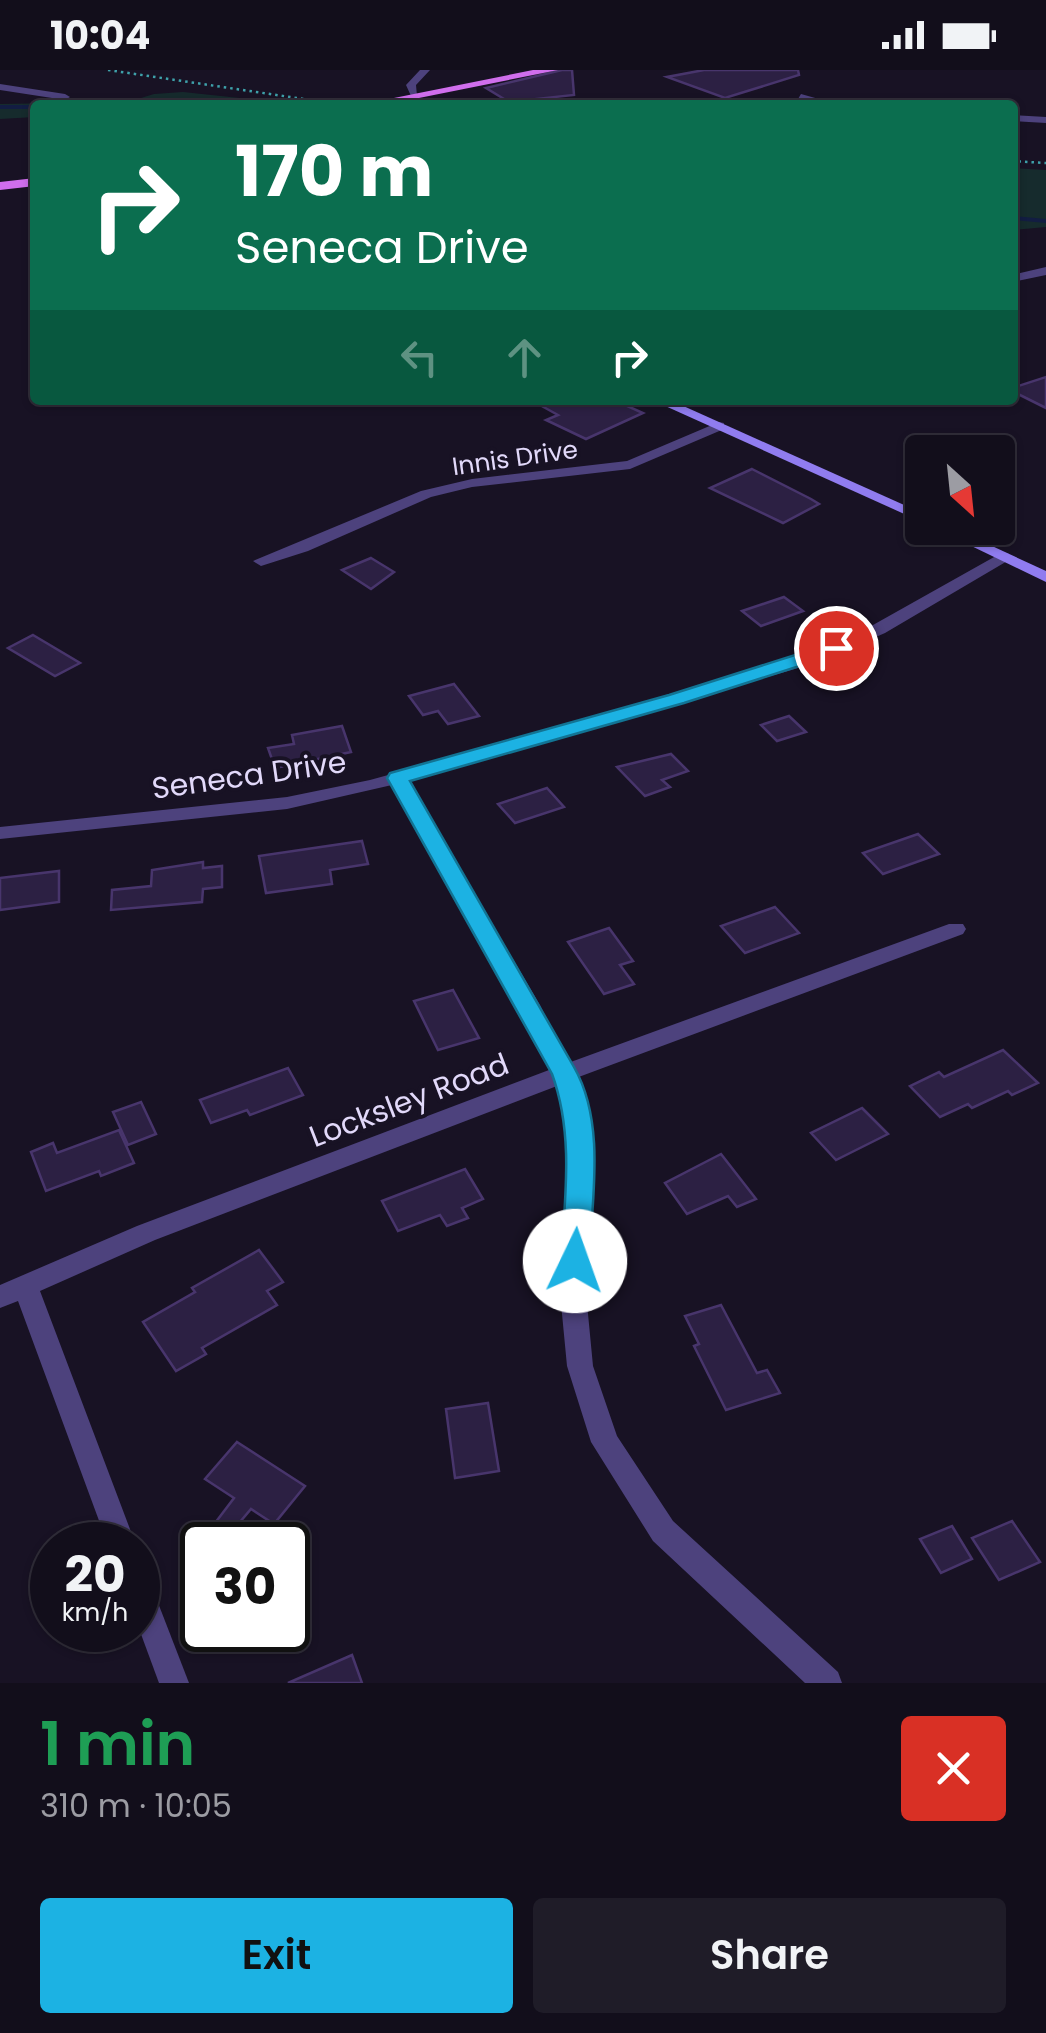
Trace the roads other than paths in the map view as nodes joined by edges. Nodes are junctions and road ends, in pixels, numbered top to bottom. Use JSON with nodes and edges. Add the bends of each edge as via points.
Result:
{"nodes":[{"id":1,"x":425,"y":70,"type":"edge"},
{"id":2,"x":552,"y":70,"type":"edge"},
{"id":3,"x":0,"y":87,"type":"edge"},
{"id":4,"x":414,"y":94,"type":"junction"},
{"id":5,"x":65,"y":97,"type":"dead end"},
{"id":6,"x":800,"y":97,"type":"dead end"},
{"id":7,"x":387,"y":100,"type":"edge"},
{"id":8,"x":811,"y":100,"type":"edge"},
{"id":9,"x":1018,"y":118,"type":"edge"},
{"id":10,"x":1046,"y":120,"type":"edge"},
{"id":11,"x":30,"y":183,"type":"edge"},
{"id":12,"x":0,"y":186,"type":"edge"},
{"id":13,"x":1046,"y":272,"type":"edge"},
{"id":14,"x":1018,"y":278,"type":"edge"},
{"id":15,"x":671,"y":405,"type":"edge"},
{"id":16,"x":719,"y":426,"type":"junction"},
{"id":17,"x":905,"y":510,"type":"edge"},
{"id":18,"x":978,"y":545,"type":"edge"},
{"id":19,"x":1003,"y":557,"type":"junction"},
{"id":20,"x":261,"y":561,"type":"dead end"},
{"id":21,"x":1046,"y":577,"type":"edge"},
{"id":22,"x":397,"y":778,"type":"junction"},
{"id":23,"x":0,"y":833,"type":"edge"},
{"id":24,"x":956,"y":928,"type":"dead end"},
{"id":25,"x":565,"y":1074,"type":"junction"},
{"id":26,"x":13,"y":1291,"type":"edge"},
{"id":27,"x":112,"y":1522,"type":"edge"},
{"id":28,"x":160,"y":1646,"type":"edge"},
{"id":29,"x":174,"y":1683,"type":"edge"},
{"id":30,"x":826,"y":1683,"type":"edge"}],
"edges":[{"from":1,"to":4,"type":"street","via":[[411,85]]},
{"from":2,"to":4,"type":"main road"},
{"from":3,"to":5,"type":"street"},
{"from":4,"to":7,"type":"main road"},
{"from":6,"to":8,"type":"street"},
{"from":9,"to":10,"type":"street"},
{"from":11,"to":12,"type":"main road"},
{"from":13,"to":14,"type":"street"},
{"from":15,"to":16,"type":"street"},
{"from":16,"to":17,"type":"street"},
{"from":16,"to":20,"type":"street","name":"Innis Drive","via":[[630,465],[426,494]]},
{"from":18,"to":19,"type":"street"},
{"from":19,"to":21,"type":"street"},
{"from":19,"to":22,"type":"street","name":"Seneca Drive","via":[[878,630],[813,658]]},
{"from":22,"to":23,"type":"street","name":"Seneca Drive","via":[[287,803]]},
{"from":22,"to":25,"type":"street"},
{"from":24,"to":25,"type":"street","name":"Locksley Road"},
{"from":25,"to":26,"type":"street","name":"Locksley Road","via":[[146,1233]]},
{"from":25,"to":30,"type":"street","via":[[575,1100],[581,1164],[573,1293],[580,1366],[605,1442],[664,1532]]},
{"from":26,"to":27,"type":"street"},
{"from":28,"to":29,"type":"street"}]}
